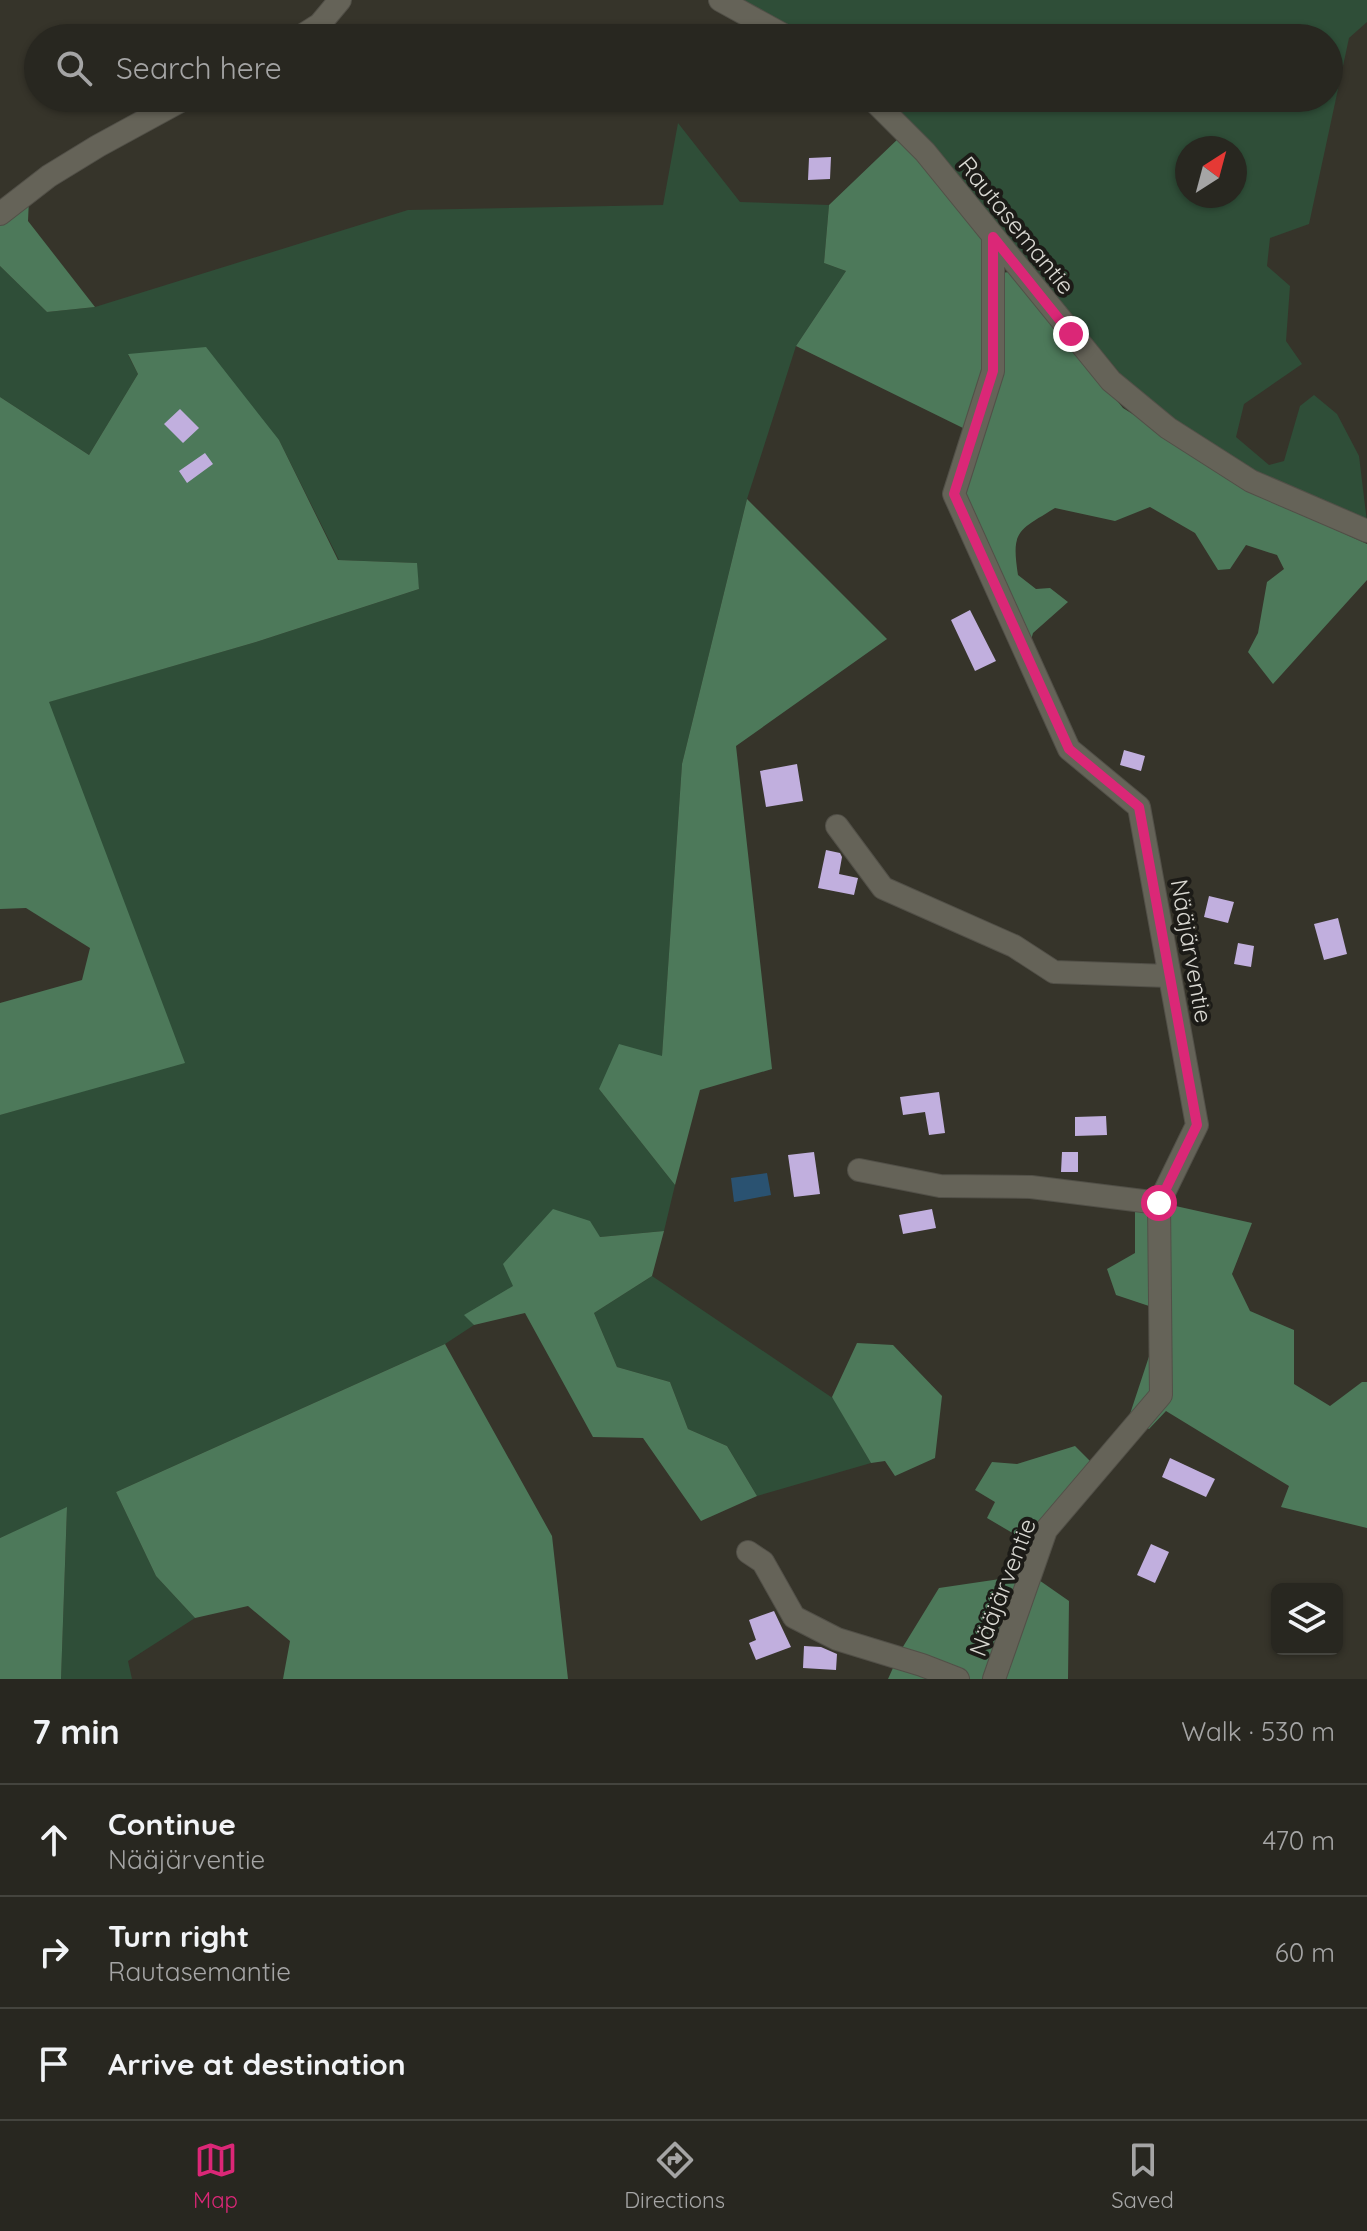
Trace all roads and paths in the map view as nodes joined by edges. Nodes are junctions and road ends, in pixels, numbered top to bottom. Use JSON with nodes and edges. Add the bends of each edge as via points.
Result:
{"nodes":[{"id":1,"x":340,"y":0,"type":"edge"},
{"id":2,"x":720,"y":0,"type":"edge"},
{"id":3,"x":320,"y":24,"type":"edge"},
{"id":4,"x":764,"y":24,"type":"edge"},
{"id":5,"x":160,"y":112,"type":"edge"},
{"id":6,"x":885,"y":112,"type":"edge"},
{"id":7,"x":0,"y":214,"type":"edge"},
{"id":8,"x":993,"y":237,"type":"junction"},
{"id":9,"x":1367,"y":531,"type":"edge"},
{"id":10,"x":837,"y":826,"type":"dead end"},
{"id":11,"x":1169,"y":976,"type":"junction"},
{"id":12,"x":859,"y":1170,"type":"dead end"},
{"id":13,"x":1159,"y":1203,"type":"junction"},
{"id":14,"x":748,"y":1552,"type":"dead end"},
{"id":15,"x":958,"y":1679,"type":"edge"},
{"id":16,"x":994,"y":1679,"type":"edge"}],
"edges":[{"from":1,"to":3,"type":"street"},
{"from":2,"to":4,"type":"street"},
{"from":5,"to":7,"type":"street","via":[[49,176]]},
{"from":6,"to":8,"type":"street","name":"Rautasemantie","via":[[925,152]]},
{"from":8,"to":9,"type":"street","name":"Rautasemantie","via":[[1111,381],[1168,428],[1251,481]]},
{"from":8,"to":11,"type":"street","name":"Nääjärventie","via":[[993,371],[954,494],[1069,749],[1139,807]]},
{"from":10,"to":11,"type":"street","via":[[883,888],[1014,946],[1054,972]]},
{"from":11,"to":13,"type":"street","name":"Nääjärventie","via":[[1197,1125]]},
{"from":12,"to":13,"type":"street","via":[[940,1186],[1031,1187]]},
{"from":13,"to":16,"type":"street","name":"Nääjärventie","via":[[1161,1395],[1046,1530]]},
{"from":14,"to":15,"type":"street","via":[[763,1562],[794,1617],[837,1639]]}]}
